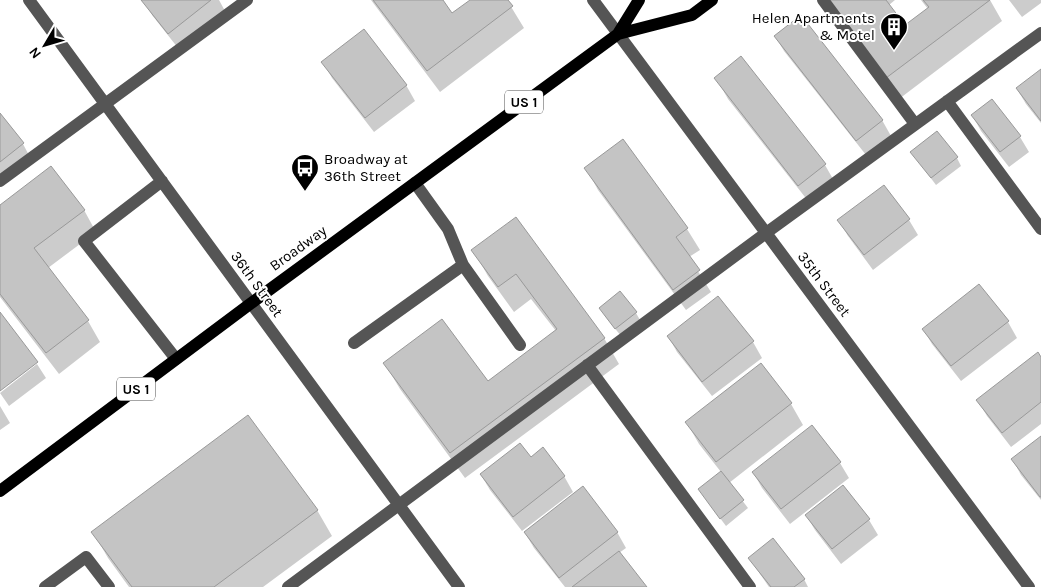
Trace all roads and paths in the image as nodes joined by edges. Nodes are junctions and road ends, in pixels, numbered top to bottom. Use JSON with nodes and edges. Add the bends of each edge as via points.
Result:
{"nodes":[{"id":1,"x":29,"y":0,"type":"edge"},
{"id":2,"x":247,"y":0,"type":"edge"},
{"id":3,"x":593,"y":0,"type":"edge"},
{"id":4,"x":639,"y":0,"type":"edge"},
{"id":5,"x":712,"y":0,"type":"edge"},
{"id":6,"x":823,"y":0,"type":"edge"},
{"id":7,"x":1041,"y":33,"type":"edge"},
{"id":8,"x":618,"y":34,"type":"junction"},
{"id":9,"x":947,"y":101,"type":"junction"},
{"id":10,"x":106,"y":103,"type":"junction"},
{"id":11,"x":915,"y":124,"type":"junction"},
{"id":12,"x":0,"y":181,"type":"edge"},
{"id":13,"x":162,"y":181,"type":"junction"},
{"id":14,"x":415,"y":183,"type":"junction"},
{"id":15,"x":1041,"y":229,"type":"edge"},
{"id":16,"x":766,"y":233,"type":"junction"},
{"id":17,"x":463,"y":265,"type":"junction"},
{"id":18,"x":250,"y":304,"type":"junction"},
{"id":19,"x":354,"y":343,"type":"dead end"},
{"id":20,"x":520,"y":345,"type":"dead end"},
{"id":21,"x":176,"y":359,"type":"junction"},
{"id":22,"x":587,"y":365,"type":"junction"},
{"id":23,"x":0,"y":491,"type":"edge"},
{"id":24,"x":399,"y":504,"type":"junction"},
{"id":25,"x":45,"y":587,"type":"edge"},
{"id":26,"x":109,"y":587,"type":"edge"},
{"id":27,"x":288,"y":587,"type":"edge"},
{"id":28,"x":459,"y":587,"type":"edge"},
{"id":29,"x":750,"y":587,"type":"edge"},
{"id":30,"x":1029,"y":587,"type":"edge"}],
"edges":[{"from":1,"to":10,"type":"street","name":"36th Street"},
{"from":2,"to":10,"type":"street"},
{"from":3,"to":8,"type":"street","name":"35th Street"},
{"from":4,"to":8,"type":"main road","name":"Broadway","number":"US 1"},
{"from":5,"to":8,"type":"main road","name":"Broadway","number":"US 1","via":[[692,15]]},
{"from":6,"to":11,"type":"street"},
{"from":7,"to":9,"type":"street"},
{"from":8,"to":14,"type":"main road","name":"Broadway","number":"US 1"},
{"from":8,"to":16,"type":"street","name":"35th Street"},
{"from":9,"to":11,"type":"street"},
{"from":9,"to":15,"type":"street"},
{"from":10,"to":12,"type":"street"},
{"from":10,"to":13,"type":"street","name":"36th Street"},
{"from":11,"to":16,"type":"street"},
{"from":13,"to":18,"type":"street","name":"36th Street"},
{"from":13,"to":21,"type":"street","via":[[84,241]]},
{"from":14,"to":17,"type":"street","via":[[448,229]]},
{"from":14,"to":18,"type":"main road","name":"Broadway","number":"US 1"},
{"from":16,"to":22,"type":"street"},
{"from":16,"to":30,"type":"street","name":"35th Street"},
{"from":17,"to":19,"type":"street"},
{"from":17,"to":20,"type":"street"},
{"from":18,"to":21,"type":"main road","name":"Broadway","number":"US 1"},
{"from":18,"to":24,"type":"street","name":"36th Street"},
{"from":21,"to":23,"type":"main road","name":"Broadway","number":"US 1"},
{"from":22,"to":24,"type":"street"},
{"from":22,"to":29,"type":"street"},
{"from":24,"to":27,"type":"street"},
{"from":24,"to":28,"type":"street","name":"36th Street"},
{"from":25,"to":26,"type":"street","via":[[86,556]]}]}
